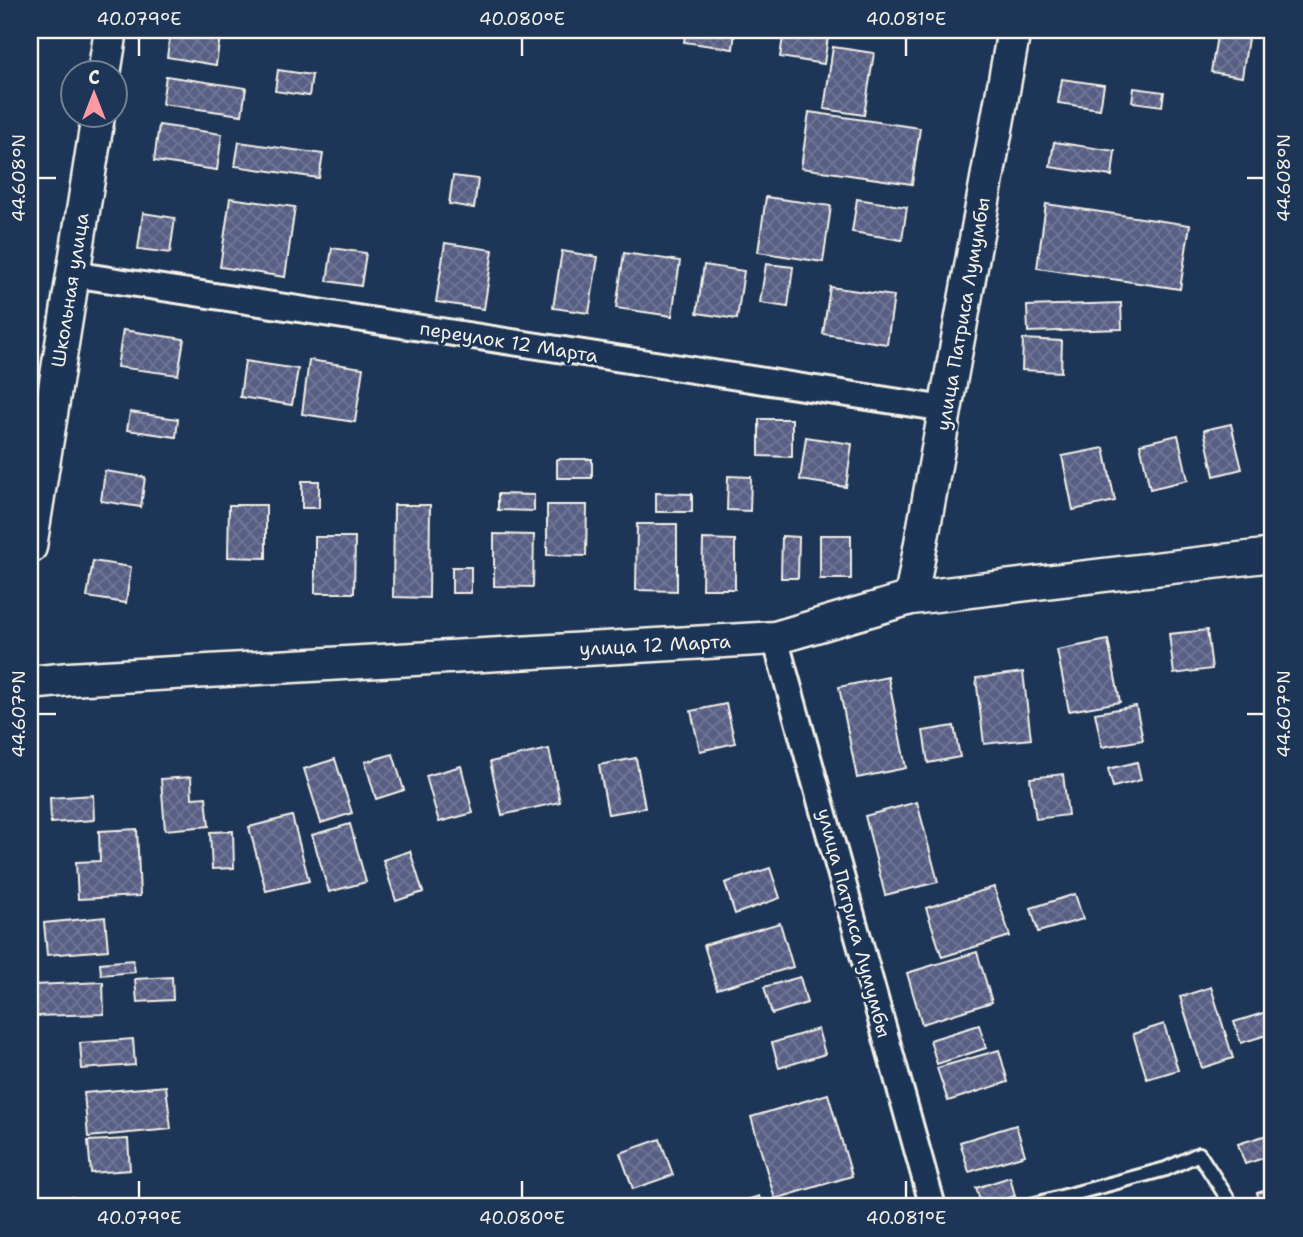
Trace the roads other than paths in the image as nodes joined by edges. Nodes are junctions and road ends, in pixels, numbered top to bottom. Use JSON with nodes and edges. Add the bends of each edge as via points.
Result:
{"nodes":[{"id":1,"x":111,"y":30,"type":"edge"},
{"id":2,"x":1014,"y":30,"type":"edge"},
{"id":3,"x":106,"y":60,"type":"edge"},
{"id":4,"x":96,"y":130,"type":"edge"},
{"id":5,"x":72,"y":274,"type":"junction"},
{"id":6,"x":945,"y":409,"type":"junction"},
{"id":7,"x":30,"y":547,"type":"edge"},
{"id":8,"x":1273,"y":555,"type":"edge"},
{"id":9,"x":911,"y":598,"type":"junction"},
{"id":10,"x":775,"y":638,"type":"junction"},
{"id":11,"x":30,"y":683,"type":"edge"},
{"id":12,"x":933,"y":1207,"type":"edge"},
{"id":13,"x":1024,"y":1207,"type":"edge"},
{"id":14,"x":1233,"y":1207,"type":"edge"}],
"edges":[{"from":1,"to":3,"type":"street"},
{"from":2,"to":6,"type":"street","name":"улица Патриса Лумумбы"},
{"from":4,"to":5,"type":"street","name":"Школьная улица"},
{"from":5,"to":6,"type":"street","name":"переулок 12 Марта"},
{"from":5,"to":7,"type":"street","name":"Школьная улица"},
{"from":6,"to":9,"type":"street","name":"улица Патриса Лумумбы"},
{"from":8,"to":9,"type":"street","name":"улица 12 Марта"},
{"from":9,"to":10,"type":"street","name":"улица 12 Марта"},
{"from":10,"to":11,"type":"street","name":"улица 12 Марта"},
{"from":10,"to":12,"type":"street","name":"улица Патриса Лумумбы"},
{"from":13,"to":14,"type":"lane","via":[[1166,1169],[1199,1154]]}]}
